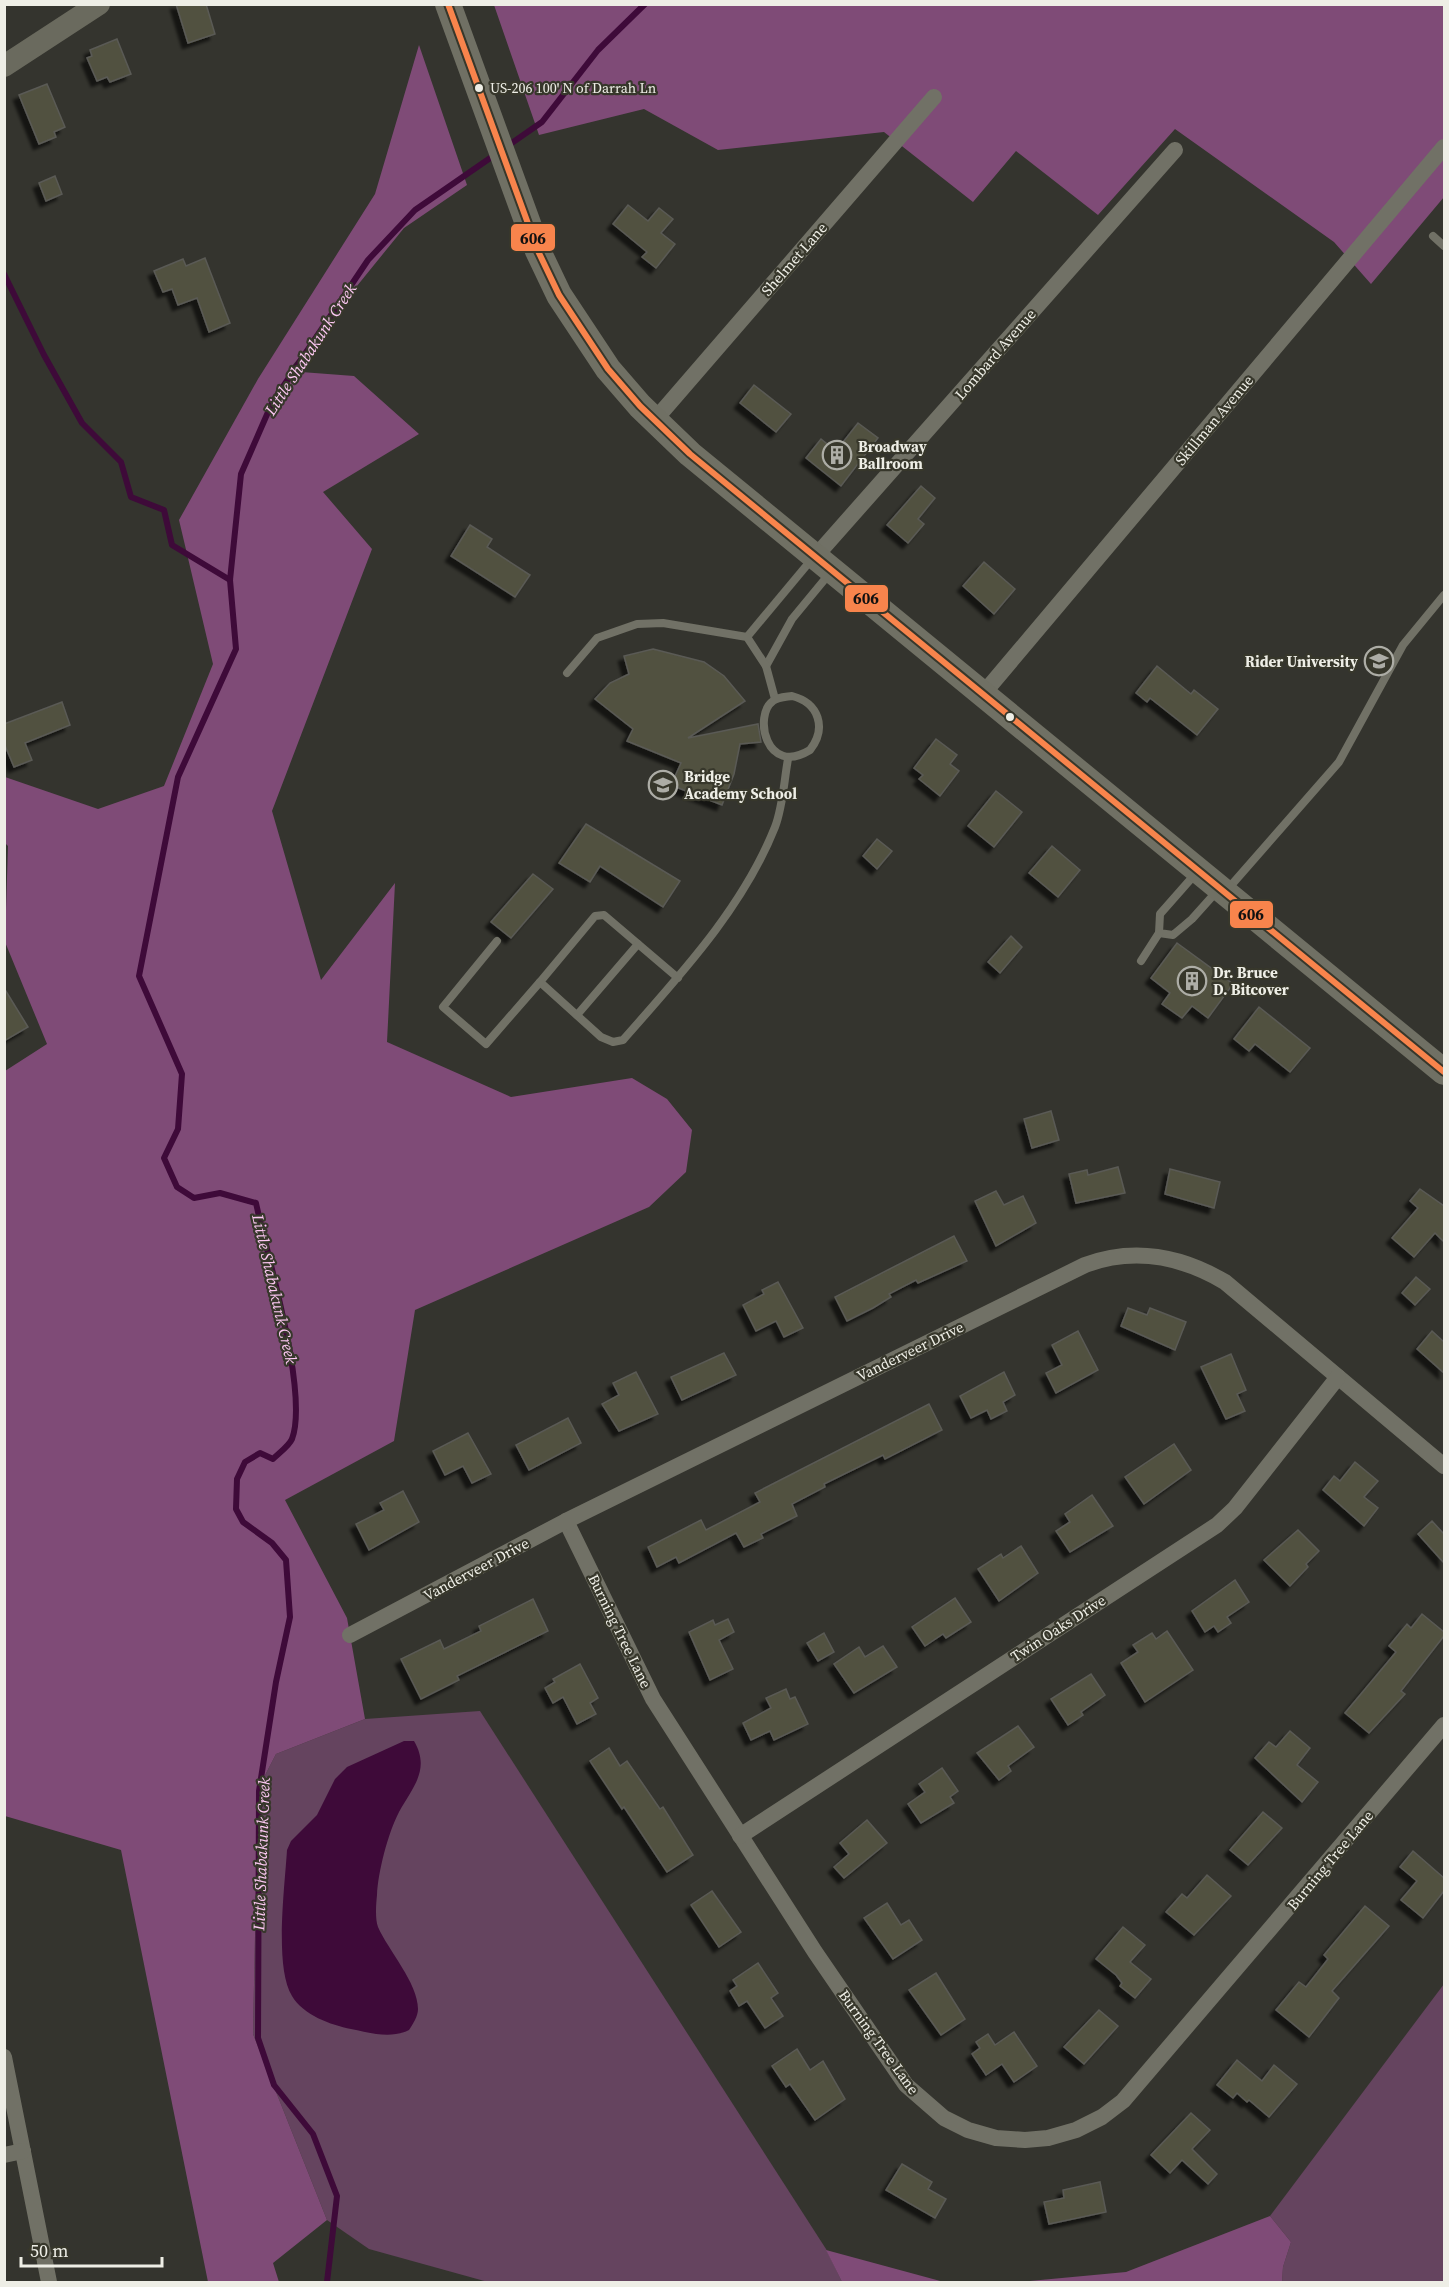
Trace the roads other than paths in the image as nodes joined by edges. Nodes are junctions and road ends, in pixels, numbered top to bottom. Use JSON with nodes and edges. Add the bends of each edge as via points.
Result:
{"nodes":[{"id":1,"x":99,"y":4,"type":"edge"},
{"id":2,"x":448,"y":4,"type":"edge"},
{"id":3,"x":4,"y":66,"type":"edge"},
{"id":4,"x":934,"y":97,"type":"dead end"},
{"id":5,"x":1444,"y":147,"type":"edge"},
{"id":6,"x":1175,"y":150,"type":"dead end"},
{"id":7,"x":1433,"y":236,"type":"dead end"},
{"id":8,"x":1444,"y":246,"type":"edge"},
{"id":9,"x":654,"y":421,"type":"junction"},
{"id":10,"x":823,"y":563,"type":"junction"},
{"id":11,"x":1444,"y":596,"type":"edge"},
{"id":12,"x":747,"y":637,"type":"junction"},
{"id":13,"x":766,"y":666,"type":"junction"},
{"id":14,"x":567,"y":673,"type":"dead end"},
{"id":15,"x":983,"y":693,"type":"junction"},
{"id":16,"x":775,"y":699,"type":"junction"},
{"id":17,"x":788,"y":759,"type":"junction"},
{"id":18,"x":1199,"y":870,"type":"junction"},
{"id":19,"x":1223,"y":890,"type":"junction"},
{"id":20,"x":1159,"y":933,"type":"junction"},
{"id":21,"x":497,"y":941,"type":"dead end"},
{"id":22,"x":638,"y":944,"type":"junction"},
{"id":23,"x":1141,"y":961,"type":"dead end"},
{"id":24,"x":678,"y":978,"type":"junction"},
{"id":25,"x":540,"y":982,"type":"junction"},
{"id":26,"x":577,"y":1015,"type":"junction"},
{"id":27,"x":1444,"y":1072,"type":"edge"},
{"id":28,"x":1338,"y":1377,"type":"junction"},
{"id":29,"x":1444,"y":1466,"type":"edge"},
{"id":30,"x":566,"y":1521,"type":"junction"},
{"id":31,"x":350,"y":1635,"type":"dead end"},
{"id":32,"x":1444,"y":1725,"type":"edge"},
{"id":33,"x":740,"y":1836,"type":"junction"},
{"id":34,"x":4,"y":2057,"type":"edge"},
{"id":35,"x":23,"y":2151,"type":"junction"},
{"id":36,"x":4,"y":2155,"type":"edge"},
{"id":37,"x":49,"y":2283,"type":"edge"}],
"edges":[{"from":1,"to":3,"type":"street"},
{"from":2,"to":9,"type":"main road","via":[[538,251],[559,295],[608,369]]},
{"from":4,"to":9,"type":"street","name":"Shelmet Lane"},
{"from":5,"to":15,"type":"street","name":"Skillman Avenue"},
{"from":6,"to":10,"type":"street","name":"Lombard Avenue"},
{"from":7,"to":8,"type":"lane"},
{"from":9,"to":10,"type":"main road"},
{"from":10,"to":12,"type":"lane"},
{"from":10,"to":13,"type":"lane"},
{"from":10,"to":15,"type":"main road"},
{"from":11,"to":19,"type":"lane","via":[[1403,645],[1339,762]]},
{"from":12,"to":13,"type":"lane"},
{"from":12,"to":14,"type":"lane","via":[[663,623],[637,624],[597,638]]},
{"from":13,"to":16,"type":"lane"},
{"from":15,"to":18,"type":"main road"},
{"from":16,"to":17,"type":"lane","via":[[765,713],[766,735],[779,756]]},
{"from":16,"to":17,"type":"lane","via":[[802,699],[816,712],[820,722],[810,750]]},
{"from":17,"to":24,"type":"lane","via":[[776,824],[759,863]]},
{"from":18,"to":19,"type":"main road"},
{"from":18,"to":20,"type":"lane","via":[[1160,915]]},
{"from":19,"to":20,"type":"lane","via":[[1173,935]]},
{"from":19,"to":27,"type":"main road"},
{"from":20,"to":23,"type":"lane"},
{"from":21,"to":25,"type":"lane","via":[[443,1007],[486,1044]]},
{"from":22,"to":24,"type":"lane"},
{"from":22,"to":25,"type":"lane","via":[[604,915],[595,916]]},
{"from":22,"to":26,"type":"lane"},
{"from":24,"to":26,"type":"lane","via":[[623,1040],[613,1042],[602,1037]]},
{"from":25,"to":26,"type":"lane"},
{"from":28,"to":29,"type":"street","name":"Vanderveer Drive"},
{"from":28,"to":30,"type":"street","name":"Vanderveer Drive","via":[[1225,1282],[1200,1268],[1165,1257],[1119,1256],[1085,1265]]},
{"from":28,"to":33,"type":"street","name":"Twin Oaks Drive","via":[[1217,1525]]},
{"from":30,"to":31,"type":"street","name":"Vanderveer Drive"},
{"from":30,"to":33,"type":"street","name":"Burning Tree Lane","via":[[653,1699]]},
{"from":32,"to":33,"type":"street","name":"Burning Tree Lane","via":[[1138,2086],[1102,2117],[1048,2138],[996,2138],[968,2130],[925,2104],[906,2085]]},
{"from":34,"to":35,"type":"street"},
{"from":35,"to":36,"type":"street"},
{"from":35,"to":37,"type":"street"}]}
